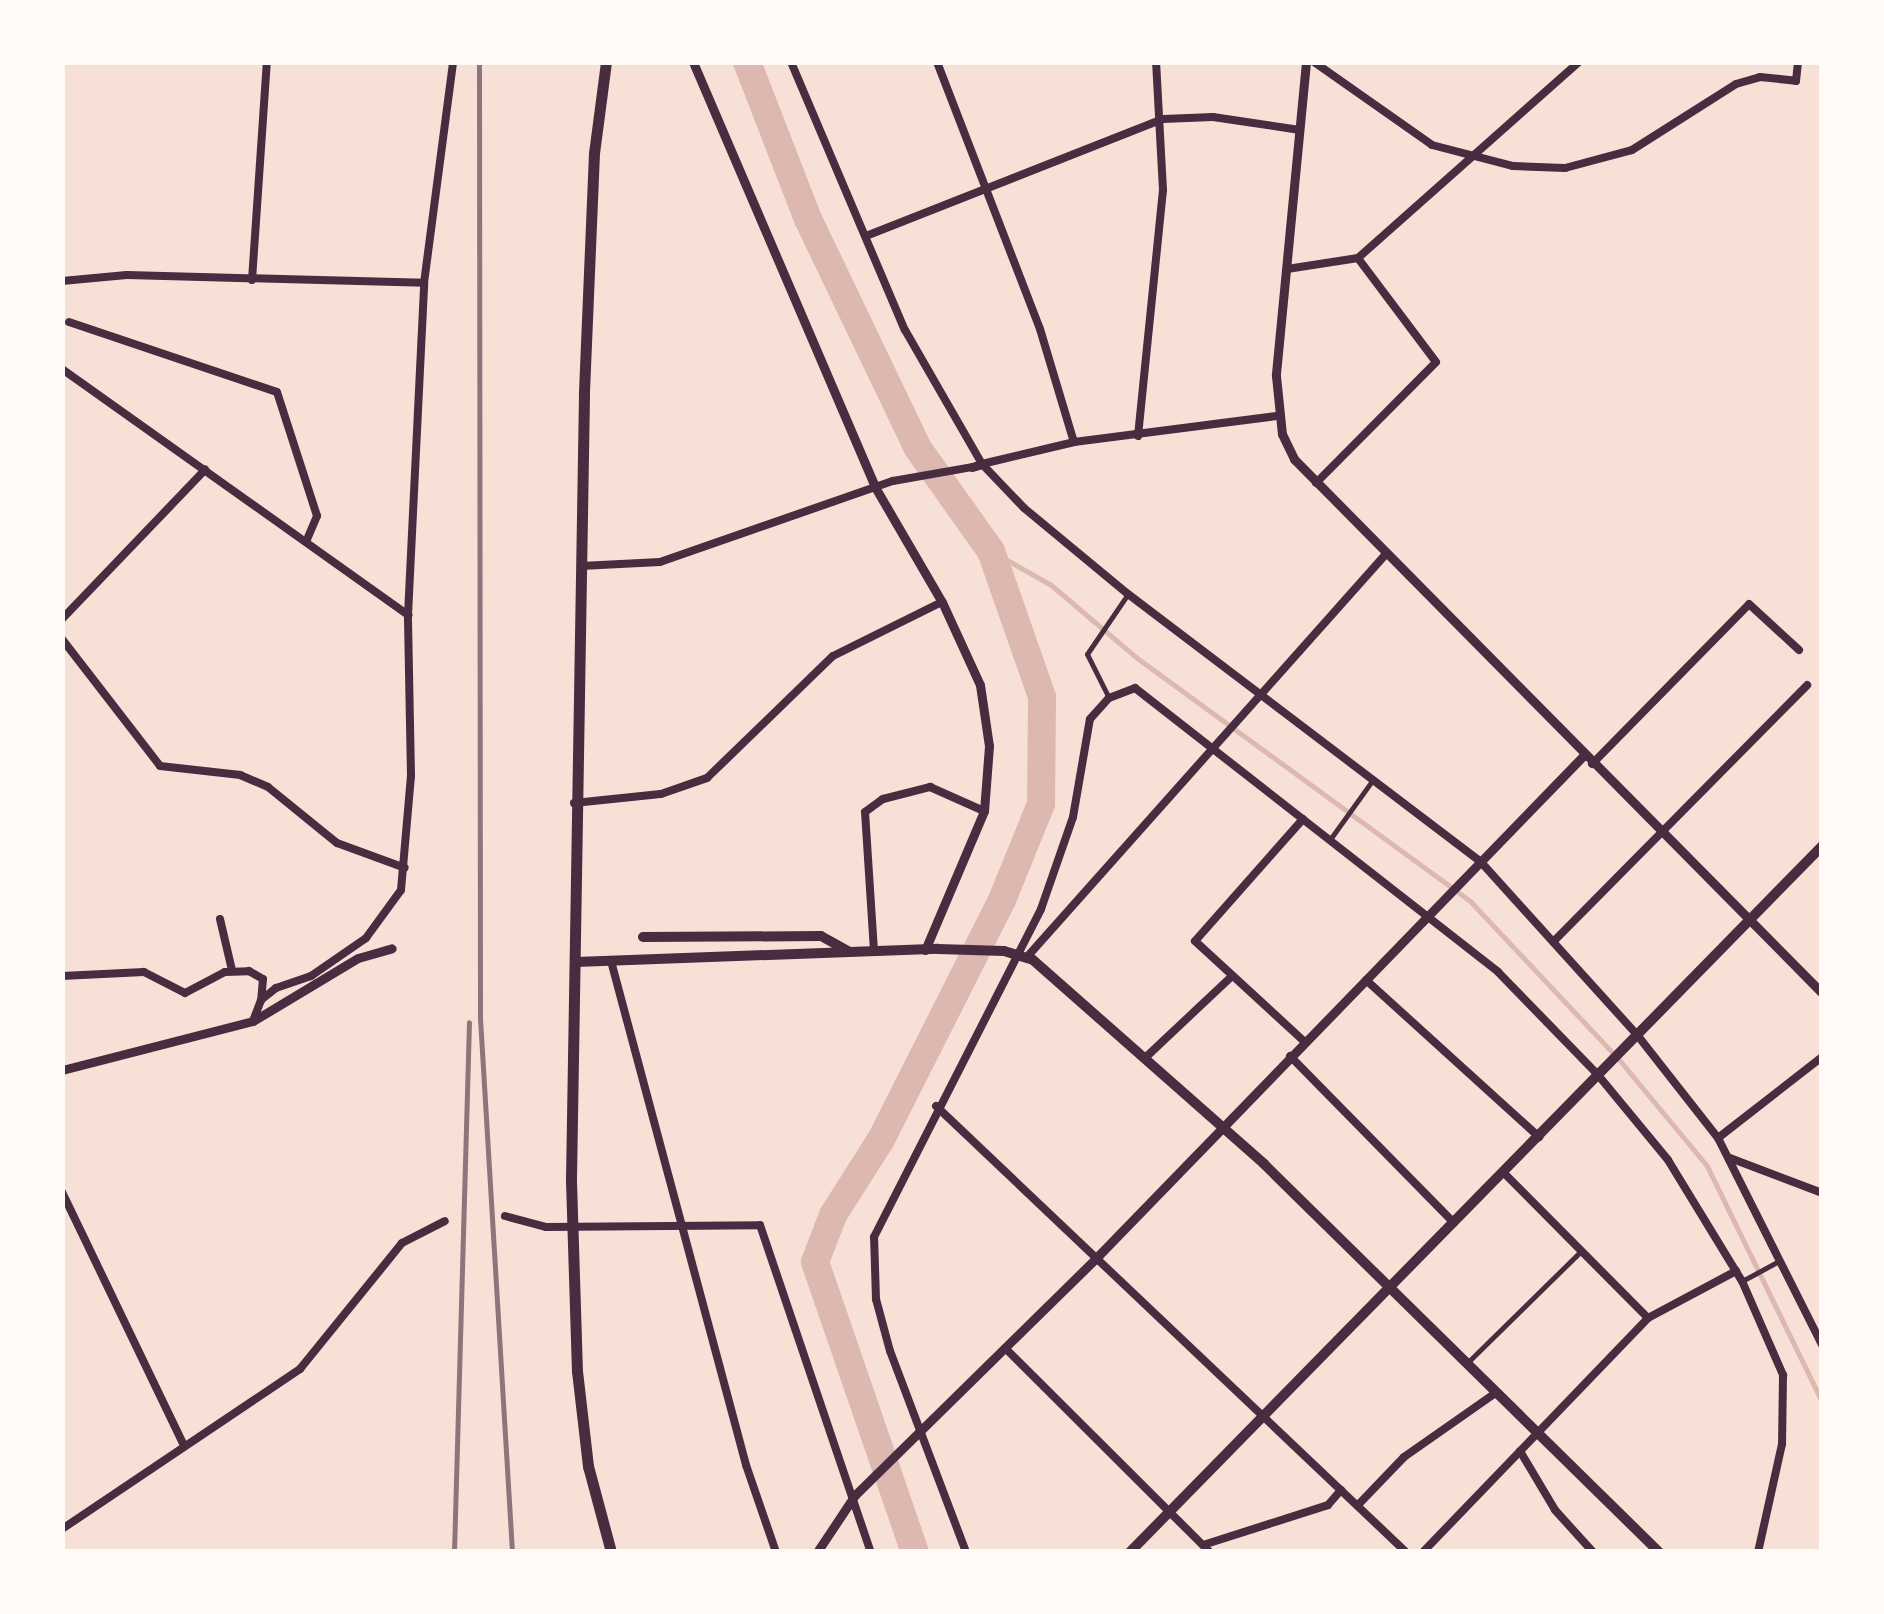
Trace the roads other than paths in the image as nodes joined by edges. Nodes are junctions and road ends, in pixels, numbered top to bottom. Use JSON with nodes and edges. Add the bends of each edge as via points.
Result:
{"nodes":[{"id":1,"x":267,"y":62,"type":"edge"},
{"id":2,"x":453,"y":62,"type":"edge"},
{"id":3,"x":606,"y":62,"type":"edge"},
{"id":4,"x":693,"y":62,"type":"edge"},
{"id":5,"x":791,"y":62,"type":"edge"},
{"id":6,"x":937,"y":62,"type":"edge"},
{"id":7,"x":1156,"y":62,"type":"edge"},
{"id":8,"x":1306,"y":62,"type":"edge"},
{"id":9,"x":1314,"y":62,"type":"edge"},
{"id":10,"x":1578,"y":62,"type":"edge"},
{"id":11,"x":1798,"y":62,"type":"edge"},
{"id":12,"x":1164,"y":120,"type":"junction"},
{"id":13,"x":1300,"y":130,"type":"junction"},
{"id":14,"x":1471,"y":154,"type":"junction"},
{"id":15,"x":988,"y":189,"type":"junction"},
{"id":16,"x":866,"y":236,"type":"junction"},
{"id":17,"x":1358,"y":258,"type":"junction"},
{"id":18,"x":1286,"y":269,"type":"junction"},
{"id":19,"x":62,"y":280,"type":"edge"},
{"id":20,"x":252,"y":280,"type":"junction"},
{"id":21,"x":424,"y":283,"type":"junction"},
{"id":22,"x":68,"y":322,"type":"dead end"},
{"id":23,"x":62,"y":369,"type":"edge"},
{"id":24,"x":1278,"y":416,"type":"junction"},
{"id":25,"x":1138,"y":436,"type":"junction"},
{"id":26,"x":1074,"y":442,"type":"junction"},
{"id":27,"x":977,"y":465,"type":"junction"},
{"id":28,"x":205,"y":470,"type":"junction"},
{"id":29,"x":1315,"y":484,"type":"junction"},
{"id":30,"x":875,"y":487,"type":"junction"},
{"id":31,"x":306,"y":542,"type":"junction"},
{"id":32,"x":1385,"y":555,"type":"junction"},
{"id":33,"x":581,"y":566,"type":"junction"},
{"id":34,"x":1128,"y":594,"type":"junction"},
{"id":35,"x":942,"y":602,"type":"junction"},
{"id":36,"x":408,"y":615,"type":"junction"},
{"id":37,"x":62,"y":619,"type":"edge"},
{"id":38,"x":62,"y":639,"type":"edge"},
{"id":39,"x":1799,"y":650,"type":"dead end"},
{"id":40,"x":1807,"y":685,"type":"dead end"},
{"id":41,"x":1254,"y":697,"type":"junction"},
{"id":42,"x":1109,"y":698,"type":"junction"},
{"id":43,"x":1213,"y":748,"type":"junction"},
{"id":44,"x":1584,"y":756,"type":"junction"},
{"id":45,"x":1592,"y":764,"type":"junction"},
{"id":46,"x":1372,"y":781,"type":"junction"},
{"id":47,"x":574,"y":803,"type":"junction"},
{"id":48,"x":984,"y":811,"type":"junction"},
{"id":49,"x":1303,"y":819,"type":"junction"},
{"id":50,"x":1663,"y":832,"type":"junction"},
{"id":51,"x":1331,"y":838,"type":"junction"},
{"id":52,"x":1822,"y":846,"type":"edge"},
{"id":53,"x":1478,"y":864,"type":"junction"},
{"id":54,"x":405,"y":868,"type":"junction"},
{"id":55,"x":1434,"y":910,"type":"junction"},
{"id":56,"x":220,"y":919,"type":"dead end"},
{"id":57,"x":1749,"y":922,"type":"junction"},
{"id":58,"x":643,"y":936,"type":"dead end"},
{"id":59,"x":1554,"y":941,"type":"junction"},
{"id":60,"x":392,"y":948,"type":"dead end"},
{"id":61,"x":932,"y":950,"type":"junction"},
{"id":62,"x":874,"y":951,"type":"junction"},
{"id":63,"x":850,"y":952,"type":"junction"},
{"id":64,"x":1023,"y":956,"type":"junction"},
{"id":65,"x":611,"y":961,"type":"junction"},
{"id":66,"x":576,"y":962,"type":"junction"},
{"id":67,"x":232,"y":970,"type":"junction"},
{"id":68,"x":62,"y":976,"type":"edge"},
{"id":69,"x":1232,"y":977,"type":"junction"},
{"id":70,"x":1366,"y":980,"type":"junction"},
{"id":71,"x":1822,"y":993,"type":"edge"},
{"id":72,"x":261,"y":1000,"type":"junction"},
{"id":73,"x":253,"y":1021,"type":"junction"},
{"id":74,"x":1638,"y":1036,"type":"junction"},
{"id":75,"x":1305,"y":1042,"type":"junction"},
{"id":76,"x":1290,"y":1056,"type":"junction"},
{"id":77,"x":1822,"y":1057,"type":"edge"},
{"id":78,"x":1144,"y":1058,"type":"junction"},
{"id":79,"x":62,"y":1070,"type":"edge"},
{"id":80,"x":1598,"y":1076,"type":"junction"},
{"id":81,"x":936,"y":1106,"type":"junction"},
{"id":82,"x":1222,"y":1126,"type":"junction"},
{"id":83,"x":1539,"y":1137,"type":"junction"},
{"id":84,"x":1718,"y":1138,"type":"junction"},
{"id":85,"x":1730,"y":1158,"type":"junction"},
{"id":86,"x":1504,"y":1172,"type":"junction"},
{"id":87,"x":62,"y":1192,"type":"edge"},
{"id":88,"x":1822,"y":1192,"type":"edge"},
{"id":89,"x":504,"y":1216,"type":"dead end"},
{"id":90,"x":446,"y":1221,"type":"dead end"},
{"id":91,"x":1454,"y":1223,"type":"junction"},
{"id":92,"x":572,"y":1225,"type":"junction"},
{"id":93,"x":682,"y":1226,"type":"junction"},
{"id":94,"x":1581,"y":1251,"type":"junction"},
{"id":95,"x":1099,"y":1254,"type":"junction"},
{"id":96,"x":1779,"y":1261,"type":"junction"},
{"id":97,"x":1736,"y":1271,"type":"junction"},
{"id":98,"x":1742,"y":1281,"type":"junction"},
{"id":99,"x":1391,"y":1286,"type":"junction"},
{"id":100,"x":1648,"y":1318,"type":"junction"},
{"id":101,"x":1822,"y":1344,"type":"edge"},
{"id":102,"x":1005,"y":1348,"type":"junction"},
{"id":103,"x":1467,"y":1362,"type":"junction"},
{"id":104,"x":1497,"y":1392,"type":"junction"},
{"id":105,"x":1263,"y":1416,"type":"junction"},
{"id":106,"x":919,"y":1431,"type":"junction"},
{"id":107,"x":1538,"y":1433,"type":"junction"},
{"id":108,"x":184,"y":1445,"type":"junction"},
{"id":109,"x":1520,"y":1451,"type":"junction"},
{"id":110,"x":1341,"y":1490,"type":"junction"},
{"id":111,"x":853,"y":1497,"type":"junction"},
{"id":112,"x":1358,"y":1506,"type":"junction"},
{"id":113,"x":1169,"y":1512,"type":"junction"},
{"id":114,"x":62,"y":1529,"type":"edge"},
{"id":115,"x":1207,"y":1548,"type":"edge"},
{"id":116,"x":611,"y":1552,"type":"edge"},
{"id":117,"x":776,"y":1552,"type":"edge"},
{"id":118,"x":818,"y":1552,"type":"edge"},
{"id":119,"x":871,"y":1552,"type":"edge"},
{"id":120,"x":966,"y":1552,"type":"edge"},
{"id":121,"x":1130,"y":1552,"type":"edge"},
{"id":122,"x":1406,"y":1552,"type":"edge"},
{"id":123,"x":1424,"y":1552,"type":"edge"},
{"id":124,"x":1593,"y":1552,"type":"edge"},
{"id":125,"x":1659,"y":1552,"type":"edge"},
{"id":126,"x":1758,"y":1552,"type":"edge"}],
"edges":[{"from":1,"to":20,"type":"street"},
{"from":2,"to":21,"type":"street"},
{"from":3,"to":33,"type":"main road","via":[[594,152]]},
{"from":4,"to":30,"type":"street"},
{"from":5,"to":16,"type":"street"},
{"from":6,"to":15,"type":"street"},
{"from":7,"to":12,"type":"street"},
{"from":8,"to":13,"type":"street"},
{"from":9,"to":14,"type":"street","via":[[1432,145]]},
{"from":10,"to":14,"type":"street"},
{"from":11,"to":14,"type":"street","via":[[1796,80],[1760,77],[1736,84],[1632,150],[1600,162],[1513,166]]},
{"from":12,"to":13,"type":"street","via":[[1214,117]]},
{"from":12,"to":15,"type":"street"},
{"from":12,"to":25,"type":"street"},
{"from":13,"to":18,"type":"street"},
{"from":14,"to":17,"type":"street"},
{"from":15,"to":16,"type":"street"},
{"from":15,"to":26,"type":"street"},
{"from":16,"to":27,"type":"street","via":[[906,330]]},
{"from":17,"to":18,"type":"street"},
{"from":17,"to":29,"type":"street","via":[[1436,362]]},
{"from":18,"to":24,"type":"street"},
{"from":19,"to":20,"type":"street","via":[[85,274]]},
{"from":20,"to":21,"type":"street"},
{"from":21,"to":36,"type":"street"},
{"from":22,"to":31,"type":"street","via":[[277,392],[318,516]]},
{"from":23,"to":28,"type":"street"},
{"from":24,"to":25,"type":"street"},
{"from":24,"to":29,"type":"street","via":[[1294,459]]},
{"from":25,"to":26,"type":"street"},
{"from":26,"to":27,"type":"street"},
{"from":27,"to":30,"type":"street"},
{"from":27,"to":34,"type":"street"},
{"from":28,"to":31,"type":"street"},
{"from":28,"to":37,"type":"street"},
{"from":29,"to":32,"type":"street"},
{"from":30,"to":33,"type":"street","via":[[660,562]]},
{"from":30,"to":35,"type":"street"},
{"from":31,"to":36,"type":"street"},
{"from":32,"to":41,"type":"street"},
{"from":32,"to":44,"type":"street"},
{"from":33,"to":47,"type":"main road"},
{"from":34,"to":41,"type":"street"},
{"from":34,"to":42,"type":"street","via":[[1087,654]]},
{"from":35,"to":47,"type":"street","via":[[833,656],[707,778],[662,794]]},
{"from":35,"to":48,"type":"street","via":[[984,701]]},
{"from":36,"to":54,"type":"street"},
{"from":38,"to":54,"type":"street","via":[[160,766],[240,775],[268,788],[337,842]]},
{"from":39,"to":45,"type":"street","via":[[1749,604]]},
{"from":40,"to":50,"type":"street"},
{"from":41,"to":43,"type":"street"},
{"from":41,"to":46,"type":"street"},
{"from":42,"to":43,"type":"street","via":[[1134,688]]},
{"from":42,"to":64,"type":"street","via":[[1083,734],[1064,849]]},
{"from":43,"to":49,"type":"street"},
{"from":43,"to":64,"type":"street"},
{"from":44,"to":45,"type":"street"},
{"from":44,"to":53,"type":"street"},
{"from":45,"to":50,"type":"street"},
{"from":46,"to":51,"type":"street"},
{"from":46,"to":53,"type":"street"},
{"from":47,"to":66,"type":"main road"},
{"from":48,"to":61,"type":"street"},
{"from":48,"to":62,"type":"street","via":[[930,786],[883,798],[865,812]]},
{"from":49,"to":51,"type":"street"},
{"from":49,"to":69,"type":"street","via":[[1195,941]]},
{"from":50,"to":57,"type":"street"},
{"from":50,"to":59,"type":"street"},
{"from":51,"to":55,"type":"street"},
{"from":52,"to":57,"type":"main road"},
{"from":53,"to":55,"type":"street"},
{"from":53,"to":59,"type":"street"},
{"from":54,"to":72,"type":"street","via":[[401,890],[366,938]]},
{"from":55,"to":70,"type":"street"},
{"from":55,"to":80,"type":"street"},
{"from":56,"to":67,"type":"street"},
{"from":57,"to":71,"type":"street"},
{"from":57,"to":74,"type":"main road"},
{"from":58,"to":63,"type":"main road","via":[[821,936]]},
{"from":59,"to":74,"type":"street"},
{"from":60,"to":73,"type":"street","via":[[358,958]]},
{"from":61,"to":62,"type":"main road"},
{"from":61,"to":64,"type":"main road"},
{"from":62,"to":63,"type":"main road"},
{"from":63,"to":65,"type":"main road"},
{"from":64,"to":78,"type":"main road"},
{"from":64,"to":81,"type":"street"},
{"from":65,"to":66,"type":"main road"},
{"from":65,"to":93,"type":"street"},
{"from":66,"to":92,"type":"main road"},
{"from":67,"to":68,"type":"street","via":[[184,993],[144,972]]},
{"from":67,"to":72,"type":"street","via":[[264,979]]},
{"from":69,"to":75,"type":"street"},
{"from":69,"to":78,"type":"street"},
{"from":70,"to":75,"type":"street"},
{"from":70,"to":83,"type":"street"},
{"from":72,"to":73,"type":"street"},
{"from":73,"to":79,"type":"street"},
{"from":74,"to":80,"type":"main road"},
{"from":74,"to":84,"type":"street"},
{"from":75,"to":76,"type":"street"},
{"from":76,"to":82,"type":"street"},
{"from":76,"to":91,"type":"street"},
{"from":77,"to":84,"type":"street"},
{"from":78,"to":82,"type":"main road"},
{"from":80,"to":83,"type":"main road"},
{"from":80,"to":97,"type":"street","via":[[1668,1160]]},
{"from":81,"to":95,"type":"street"},
{"from":81,"to":106,"type":"street","via":[[890,1196],[874,1248],[876,1299]]},
{"from":82,"to":95,"type":"street"},
{"from":82,"to":99,"type":"main road"},
{"from":83,"to":86,"type":"main road"},
{"from":84,"to":85,"type":"street"},
{"from":85,"to":88,"type":"street"},
{"from":85,"to":96,"type":"street"},
{"from":86,"to":91,"type":"main road"},
{"from":86,"to":94,"type":"street"},
{"from":87,"to":108,"type":"street"},
{"from":89,"to":92,"type":"street"},
{"from":90,"to":108,"type":"street","via":[[402,1243],[300,1368]]},
{"from":91,"to":99,"type":"main road"},
{"from":92,"to":93,"type":"street"},
{"from":92,"to":116,"type":"main road","via":[[588,1466]]},
{"from":93,"to":111,"type":"street","via":[[760,1224]]},
{"from":93,"to":117,"type":"street"},
{"from":94,"to":100,"type":"street"},
{"from":94,"to":103,"type":"street"},
{"from":95,"to":102,"type":"street"},
{"from":95,"to":105,"type":"street"},
{"from":96,"to":98,"type":"street"},
{"from":96,"to":101,"type":"street"},
{"from":97,"to":98,"type":"street"},
{"from":97,"to":100,"type":"street"},
{"from":98,"to":126,"type":"street","via":[[1783,1376],[1782,1444]]},
{"from":99,"to":103,"type":"main road"},
{"from":99,"to":105,"type":"main road"},
{"from":100,"to":107,"type":"street"},
{"from":102,"to":106,"type":"street"},
{"from":102,"to":113,"type":"street"},
{"from":103,"to":104,"type":"main road"},
{"from":104,"to":107,"type":"main road"},
{"from":104,"to":112,"type":"street","via":[[1404,1457]]},
{"from":105,"to":110,"type":"street"},
{"from":105,"to":113,"type":"main road"},
{"from":106,"to":111,"type":"street"},
{"from":106,"to":120,"type":"street"},
{"from":107,"to":109,"type":"street"},
{"from":107,"to":125,"type":"main road"},
{"from":108,"to":114,"type":"street"},
{"from":109,"to":123,"type":"street"},
{"from":109,"to":124,"type":"street","via":[[1555,1510]]},
{"from":110,"to":112,"type":"street"},
{"from":110,"to":115,"type":"street","via":[[1328,1505]]},
{"from":111,"to":118,"type":"street"},
{"from":111,"to":119,"type":"street"},
{"from":112,"to":122,"type":"street"},
{"from":113,"to":115,"type":"street"},
{"from":113,"to":121,"type":"main road"}]}
